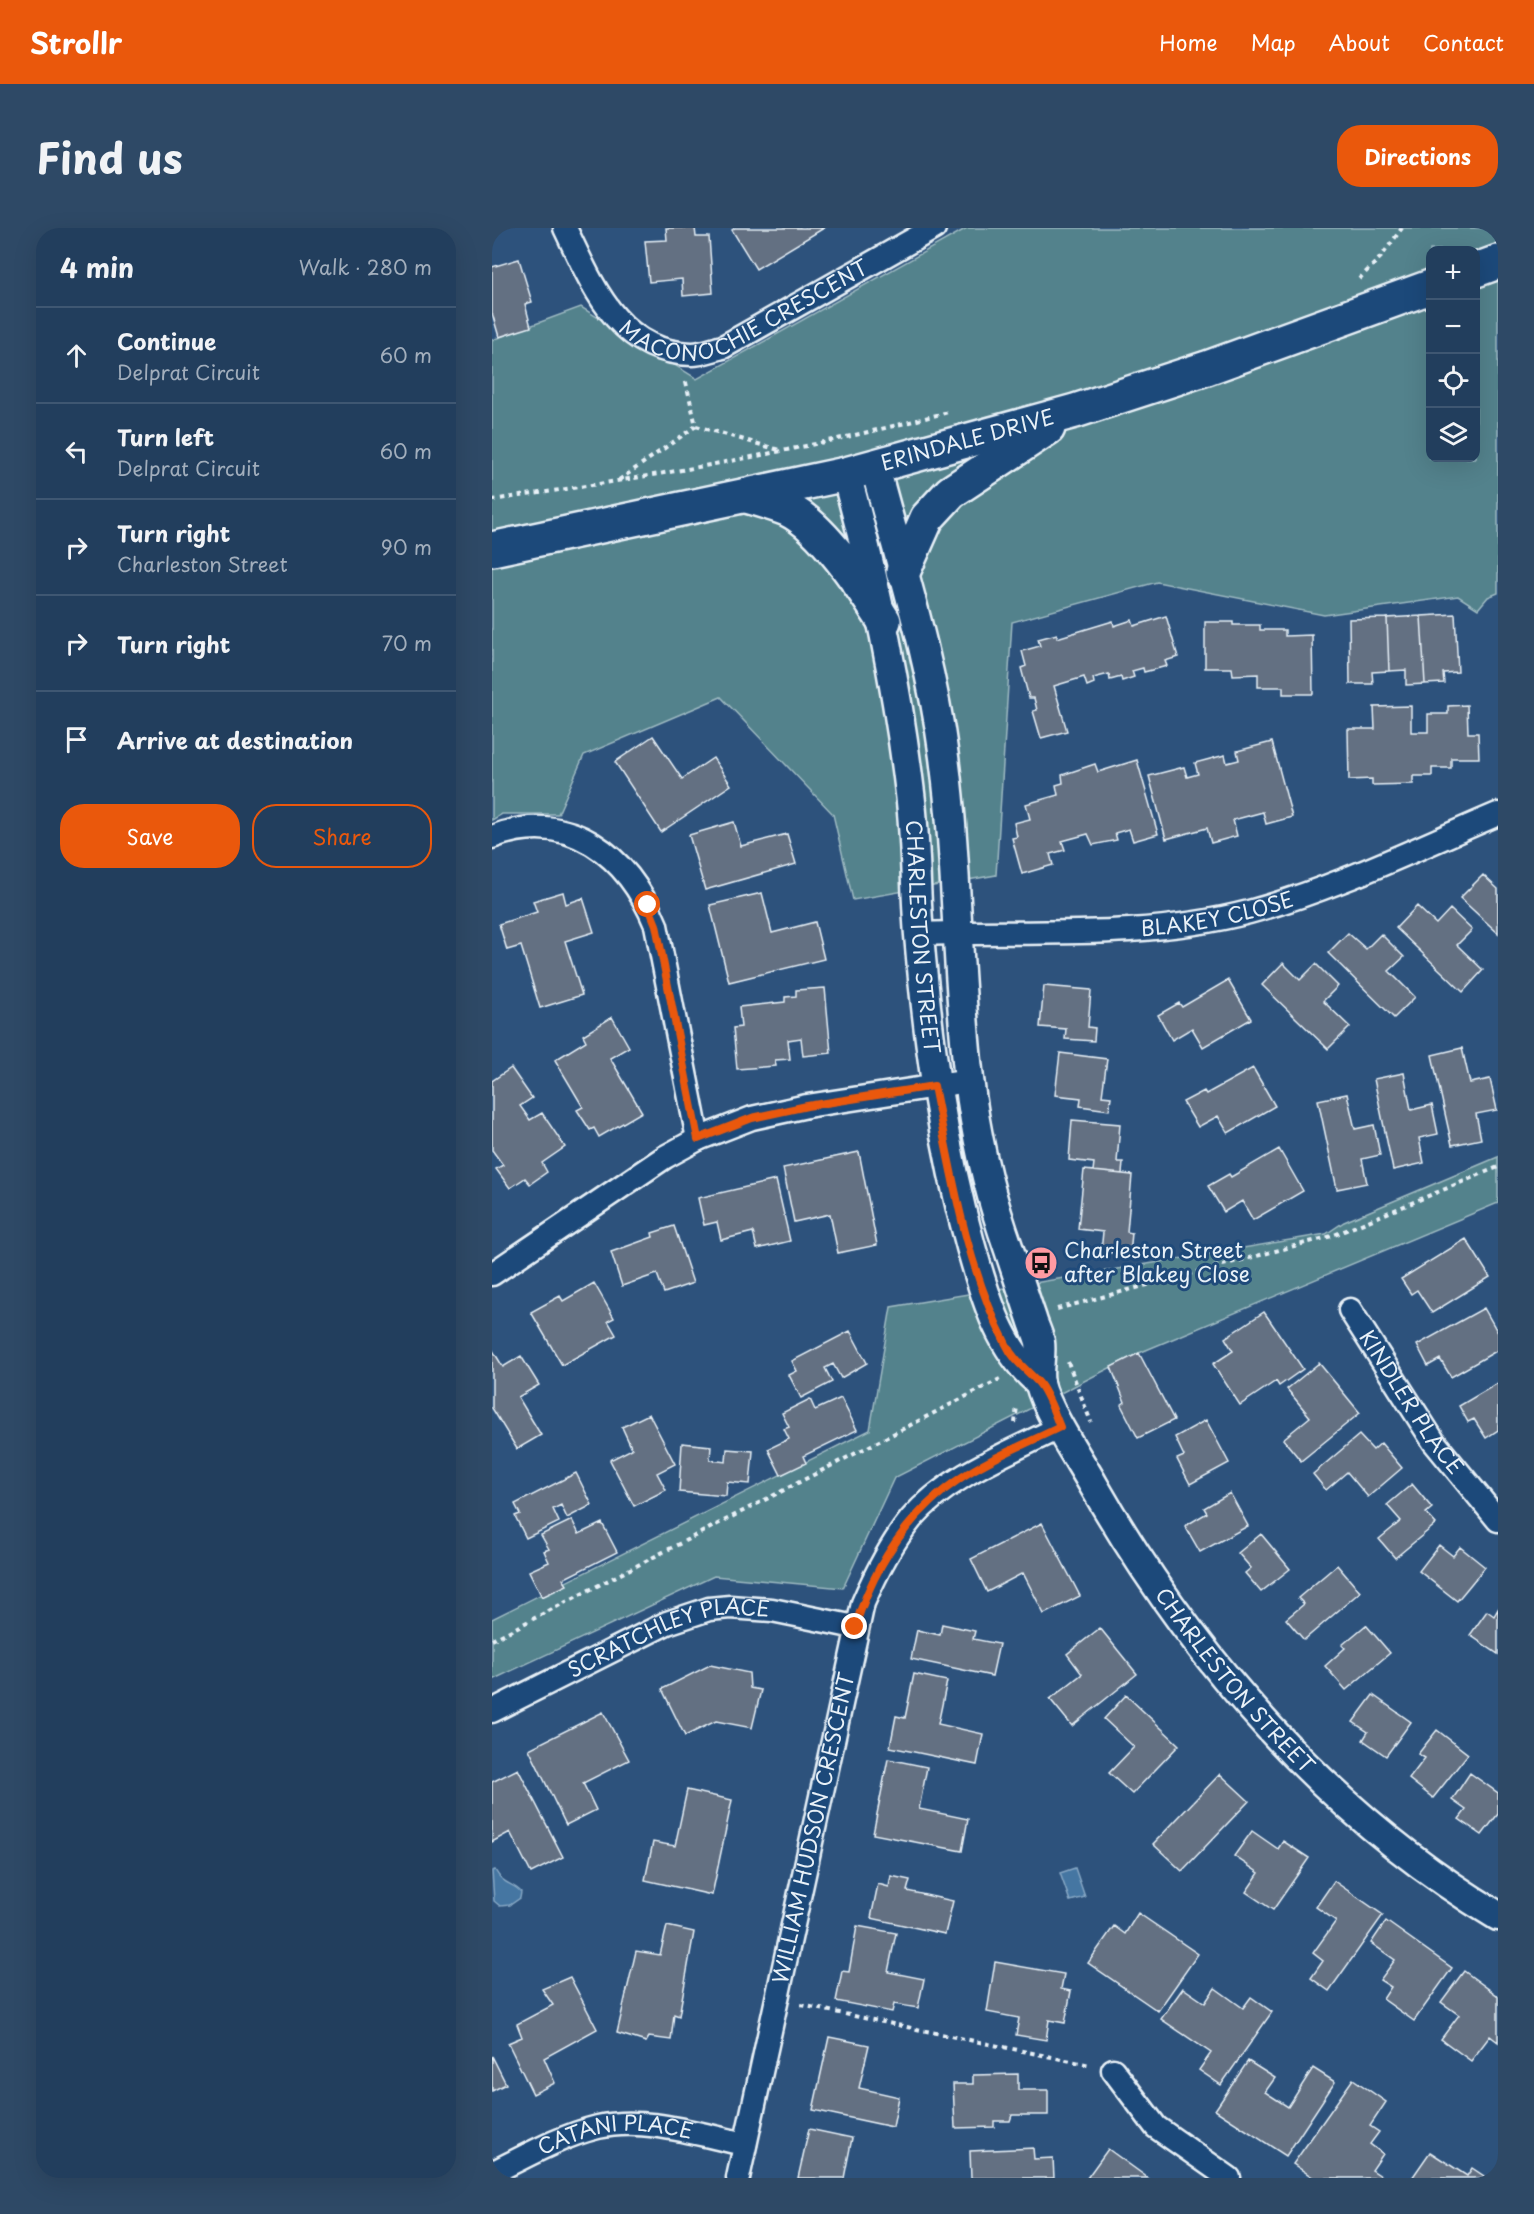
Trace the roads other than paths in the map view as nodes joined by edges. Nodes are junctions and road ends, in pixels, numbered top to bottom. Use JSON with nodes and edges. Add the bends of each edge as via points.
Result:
{"nodes":[{"id":1,"x":565,"y":228,"type":"edge"},
{"id":2,"x":934,"y":228,"type":"edge"},
{"id":3,"x":1498,"y":262,"type":"edge"},
{"id":4,"x":1480,"y":269,"type":"edge"},
{"id":5,"x":1426,"y":289,"type":"edge"},
{"id":6,"x":1075,"y":411,"type":"junction"},
{"id":7,"x":861,"y":470,"type":"junction"},
{"id":8,"x":745,"y":495,"type":"junction"},
{"id":9,"x":492,"y":549,"type":"edge"},
{"id":10,"x":903,"y":572,"type":"junction"},
{"id":11,"x":884,"y":621,"type":"junction"},
{"id":12,"x":1498,"y":814,"type":"edge"},
{"id":13,"x":492,"y":837,"type":"edge"},
{"id":14,"x":956,"y":933,"type":"junction"},
{"id":15,"x":919,"y":934,"type":"junction"},
{"id":16,"x":969,"y":1081,"type":"junction"},
{"id":17,"x":934,"y":1086,"type":"junction"},
{"id":18,"x":698,"y":1139,"type":"junction"},
{"id":19,"x":492,"y":1274,"type":"edge"},
{"id":20,"x":1350,"y":1310,"type":"dead end"},
{"id":21,"x":1040,"y":1383,"type":"junction"},
{"id":22,"x":1060,"y":1427,"type":"junction"},
{"id":23,"x":1498,"y":1520,"type":"edge"},
{"id":24,"x":855,"y":1627,"type":"junction"},
{"id":25,"x":492,"y":1711,"type":"edge"},
{"id":26,"x":1498,"y":1916,"type":"edge"},
{"id":27,"x":1113,"y":2070,"type":"road end"},
{"id":28,"x":745,"y":2144,"type":"junction"},
{"id":29,"x":492,"y":2173,"type":"edge"},
{"id":30,"x":738,"y":2178,"type":"edge"},
{"id":31,"x":1229,"y":2178,"type":"edge"}],
"edges":[{"from":1,"to":2,"type":"street","name":"MACONOCHIE CRESCENT","via":[[608,311],[633,335],[661,349],[692,354],[723,347]]},
{"from":3,"to":4,"type":"main road"},
{"from":5,"to":6,"type":"main road","name":"ERINDALE DRIVE","via":[[1207,369]]},
{"from":6,"to":7,"type":"main road","name":"ERINDALE DRIVE"},
{"from":6,"to":10,"type":"main road","via":[[951,492],[927,518]]},
{"from":7,"to":8,"type":"main road","name":"ERINDALE DRIVE"},
{"from":7,"to":10,"type":"street","name":"CHARLESTON STREET"},
{"from":7,"to":11,"type":"street","name":"CHARLESTON STREET"},
{"from":8,"to":9,"type":"main road","name":"ERINDALE DRIVE"},
{"from":8,"to":11,"type":"main road","via":[[788,510],[812,527],[859,582]]},
{"from":10,"to":14,"type":"street","name":"CHARLESTON STREET","via":[[926,659],[944,753],[954,849]]},
{"from":11,"to":15,"type":"street","name":"CHARLESTON STREET","via":[[911,795]]},
{"from":12,"to":14,"type":"street","name":"BLAKEY CLOSE","via":[[1341,881],[1248,912],[1156,928]]},
{"from":13,"to":18,"type":"street","via":[[507,831],[543,827],[596,845],[625,871],[648,905],[656,925]]},
{"from":14,"to":15,"type":"street","name":"BLAKEY CLOSE"},
{"from":14,"to":16,"type":"street","name":"CHARLESTON STREET"},
{"from":15,"to":17,"type":"street","name":"CHARLESTON STREET"},
{"from":16,"to":17,"type":"street"},
{"from":16,"to":21,"type":"street","name":"CHARLESTON STREET","via":[[1000,1224],[1040,1342]]},
{"from":17,"to":18,"type":"street","via":[[752,1118]]},
{"from":17,"to":21,"type":"street","name":"CHARLESTON STREET","via":[[954,1186],[981,1283],[1006,1346]]},
{"from":18,"to":19,"type":"street","via":[[665,1157]]},
{"from":20,"to":23,"type":"street","name":"KINDLER PLACE","via":[[1434,1442]]},
{"from":21,"to":22,"type":"street","name":"CHARLESTON STREET"},
{"from":22,"to":24,"type":"street","name":"WILLIAM HUDSON CRESCENT","via":[[963,1476],[927,1503],[883,1558]]},
{"from":22,"to":26,"type":"street","name":"CHARLESTON STREET","via":[[1137,1560],[1184,1627],[1272,1732],[1403,1851]]},
{"from":24,"to":25,"type":"street","name":"SCRATCHLEY PLACE","via":[[772,1610],[708,1609],[667,1623]]},
{"from":24,"to":28,"type":"street","name":"WILLIAM HUDSON CRESCENT"},
{"from":27,"to":31,"type":"street","via":[[1156,2127]]},
{"from":28,"to":29,"type":"street","name":"CATANI PLACE","via":[[663,2127],[620,2124],[558,2140]]},
{"from":28,"to":30,"type":"street","name":"WILLIAM HUDSON CRESCENT"}]}
